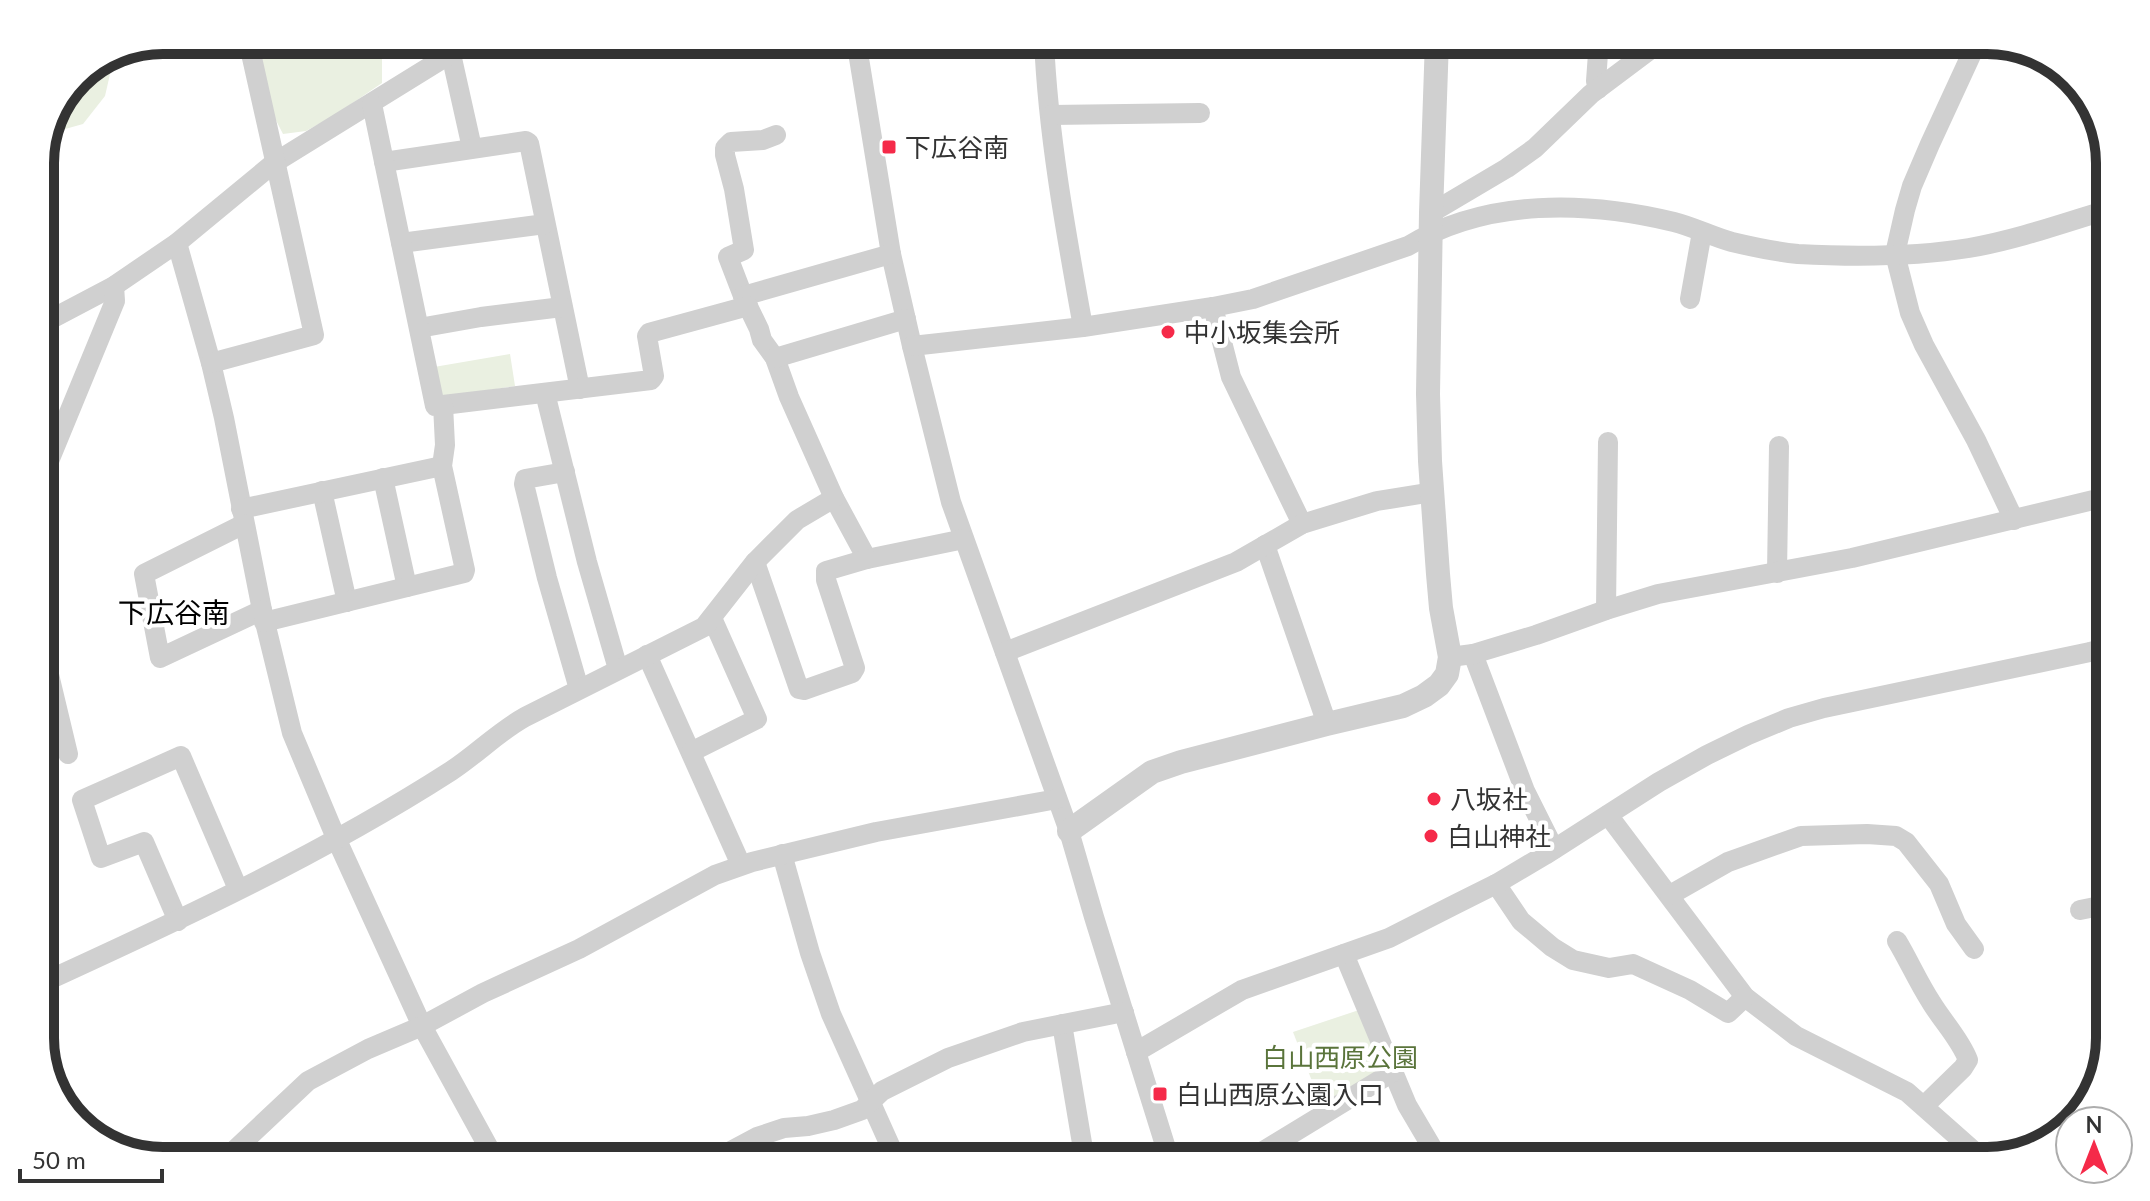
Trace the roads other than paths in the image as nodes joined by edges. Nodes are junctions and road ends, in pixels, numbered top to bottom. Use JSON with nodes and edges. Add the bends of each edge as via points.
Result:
{"nodes":[{"id":1,"x":251,"y":54,"type":"edge"},
{"id":2,"x":451,"y":54,"type":"joint"},
{"id":3,"x":858,"y":54,"type":"edge"},
{"id":4,"x":1044,"y":54,"type":"edge"},
{"id":5,"x":1437,"y":54,"type":"edge"},
{"id":6,"x":1598,"y":54,"type":"edge"},
{"id":7,"x":1644,"y":54,"type":"edge"},
{"id":8,"x":1972,"y":54,"type":"edge"},
{"id":9,"x":1598,"y":89,"type":"junction"},
{"id":10,"x":372,"y":104,"type":"junction"},
{"id":11,"x":1200,"y":113,"type":"dead end"},
{"id":12,"x":1051,"y":115,"type":"junction"},
{"id":13,"x":776,"y":135,"type":"dead end"},
{"id":14,"x":472,"y":148,"type":"junction"},
{"id":15,"x":384,"y":162,"type":"junction"},
{"id":16,"x":274,"y":163,"type":"junction"},
{"id":17,"x":2096,"y":213,"type":"edge"},
{"id":18,"x":1431,"y":222,"type":"junction"},
{"id":19,"x":545,"y":224,"type":"junction"},
{"id":20,"x":1702,"y":232,"type":"junction"},
{"id":21,"x":177,"y":243,"type":"junction"},
{"id":22,"x":401,"y":243,"type":"junction"},
{"id":23,"x":891,"y":254,"type":"junction"},
{"id":24,"x":1895,"y":254,"type":"junction"},
{"id":25,"x":114,"y":286,"type":"junction"},
{"id":26,"x":1690,"y":299,"type":"dead end"},
{"id":27,"x":745,"y":301,"type":"junction"},
{"id":28,"x":562,"y":307,"type":"junction"},
{"id":29,"x":1213,"y":307,"type":"junction"},
{"id":30,"x":54,"y":318,"type":"edge"},
{"id":31,"x":906,"y":319,"type":"junction"},
{"id":32,"x":1083,"y":327,"type":"junction"},
{"id":33,"x":419,"y":328,"type":"junction"},
{"id":34,"x":912,"y":346,"type":"junction"},
{"id":35,"x":775,"y":358,"type":"junction"},
{"id":36,"x":211,"y":363,"type":"junction"},
{"id":37,"x":580,"y":389,"type":"junction"},
{"id":38,"x":545,"y":393,"type":"junction"},
{"id":39,"x":443,"y":405,"type":"junction"},
{"id":40,"x":1608,"y":442,"type":"dead end"},
{"id":41,"x":1779,"y":446,"type":"dead end"},
{"id":42,"x":54,"y":449,"type":"edge"},
{"id":43,"x":442,"y":466,"type":"junction"},
{"id":44,"x":565,"y":472,"type":"junction"},
{"id":45,"x":383,"y":478,"type":"junction"},
{"id":46,"x":322,"y":491,"type":"junction"},
{"id":47,"x":1433,"y":492,"type":"junction"},
{"id":48,"x":834,"y":498,"type":"junction"},
{"id":49,"x":2096,"y":500,"type":"edge"},
{"id":50,"x":243,"y":517,"type":"junction"},
{"id":51,"x":2014,"y":520,"type":"junction"},
{"id":52,"x":1302,"y":524,"type":"junction"},
{"id":53,"x":964,"y":539,"type":"junction"},
{"id":54,"x":1265,"y":545,"type":"junction"},
{"id":55,"x":867,"y":559,"type":"junction"},
{"id":56,"x":755,"y":562,"type":"junction"},
{"id":57,"x":1777,"y":573,"type":"junction"},
{"id":58,"x":407,"y":587,"type":"junction"},
{"id":59,"x":347,"y":602,"type":"junction"},
{"id":60,"x":1606,"y":610,"type":"junction"},
{"id":61,"x":263,"y":616,"type":"junction"},
{"id":62,"x":712,"y":618,"type":"junction"},
{"id":63,"x":2096,"y":650,"type":"edge"},
{"id":64,"x":1005,"y":652,"type":"junction"},
{"id":65,"x":647,"y":655,"type":"junction"},
{"id":66,"x":1462,"y":656,"type":"junction"},
{"id":67,"x":618,"y":669,"type":"junction"},
{"id":68,"x":579,"y":689,"type":"junction"},
{"id":69,"x":54,"y":696,"type":"edge"},
{"id":70,"x":1327,"y":724,"type":"junction"},
{"id":71,"x":691,"y":752,"type":"junction"},
{"id":72,"x":68,"y":754,"type":"dead end"},
{"id":73,"x":1057,"y":799,"type":"junction"},
{"id":74,"x":1608,"y":815,"type":"junction"},
{"id":75,"x":1069,"y":831,"type":"junction"},
{"id":76,"x":336,"y":838,"type":"junction"},
{"id":77,"x":1554,"y":849,"type":"junction"},
{"id":78,"x":782,"y":854,"type":"junction"},
{"id":79,"x":741,"y":865,"type":"junction"},
{"id":80,"x":1496,"y":884,"type":"junction"},
{"id":81,"x":238,"y":889,"type":"junction"},
{"id":82,"x":1670,"y":895,"type":"junction"},
{"id":83,"x":2096,"y":907,"type":"edge"},
{"id":84,"x":2080,"y":910,"type":"dead end"},
{"id":85,"x":178,"y":921,"type":"junction"},
{"id":86,"x":1897,"y":941,"type":"dead end"},
{"id":87,"x":1974,"y":949,"type":"dead end"},
{"id":88,"x":1344,"y":954,"type":"junction"},
{"id":89,"x":54,"y":978,"type":"edge"},
{"id":90,"x":1745,"y":997,"type":"junction"},
{"id":91,"x":1124,"y":1012,"type":"junction"},
{"id":92,"x":1062,"y":1024,"type":"junction"},
{"id":93,"x":422,"y":1026,"type":"junction"},
{"id":94,"x":1136,"y":1052,"type":"junction"},
{"id":95,"x":1393,"y":1072,"type":"junction"},
{"id":96,"x":871,"y":1103,"type":"junction"},
{"id":97,"x":1924,"y":1106,"type":"junction"},
{"id":98,"x":238,"y":1147,"type":"edge"},
{"id":99,"x":488,"y":1147,"type":"edge"},
{"id":100,"x":753,"y":1147,"type":"edge"},
{"id":101,"x":891,"y":1147,"type":"edge"},
{"id":102,"x":1083,"y":1147,"type":"edge"},
{"id":103,"x":1166,"y":1147,"type":"edge"},
{"id":104,"x":1270,"y":1147,"type":"edge"},
{"id":105,"x":1432,"y":1147,"type":"edge"},
{"id":106,"x":1969,"y":1147,"type":"edge"}],
"edges":[{"from":1,"to":16,"type":"street"},
{"from":2,"to":10,"type":"street"},
{"from":2,"to":14,"type":"street"},
{"from":3,"to":23,"type":"street"},
{"from":4,"to":12,"type":"street"},
{"from":5,"to":18,"type":"street"},
{"from":6,"to":9,"type":"street"},
{"from":7,"to":9,"type":"street"},
{"from":8,"to":24,"type":"street","via":[[1912,186]]},
{"from":9,"to":18,"type":"street","via":[[1535,148]]},
{"from":10,"to":15,"type":"street"},
{"from":10,"to":16,"type":"street"},
{"from":11,"to":12,"type":"street"},
{"from":12,"to":32,"type":"street"},
{"from":13,"to":27,"type":"street","via":[[731,142],[725,148],[744,250],[728,257]]},
{"from":14,"to":15,"type":"street"},
{"from":14,"to":19,"type":"street","via":[[529,143]]},
{"from":15,"to":22,"type":"street"},
{"from":16,"to":21,"type":"street"},
{"from":16,"to":36,"type":"street","via":[[314,335]]},
{"from":17,"to":24,"type":"street","via":[[1969,248]]},
{"from":18,"to":20,"type":"street","via":[[1582,207]]},
{"from":18,"to":29,"type":"street","via":[[1408,246],[1253,299]]},
{"from":18,"to":47,"type":"street","via":[[1428,394]]},
{"from":19,"to":22,"type":"street"},
{"from":19,"to":28,"type":"street"},
{"from":20,"to":24,"type":"street","via":[[1795,254]]},
{"from":20,"to":26,"type":"street"},
{"from":21,"to":25,"type":"street"},
{"from":21,"to":36,"type":"street"},
{"from":22,"to":33,"type":"street"},
{"from":23,"to":27,"type":"street"},
{"from":23,"to":31,"type":"street"},
{"from":24,"to":51,"type":"street","via":[[1924,345]]},
{"from":25,"to":30,"type":"street"},
{"from":25,"to":42,"type":"street","via":[[115,301]]},
{"from":27,"to":35,"type":"street"},
{"from":27,"to":37,"type":"street","via":[[649,333],[651,380]]},
{"from":28,"to":33,"type":"street"},
{"from":28,"to":37,"type":"street"},
{"from":29,"to":32,"type":"street"},
{"from":29,"to":52,"type":"street","via":[[1231,377]]},
{"from":31,"to":34,"type":"street"},
{"from":31,"to":35,"type":"street"},
{"from":32,"to":34,"type":"street"},
{"from":33,"to":39,"type":"street","via":[[435,406]]},
{"from":34,"to":53,"type":"street"},
{"from":35,"to":48,"type":"street"},
{"from":36,"to":50,"type":"street"},
{"from":37,"to":38,"type":"street"},
{"from":38,"to":39,"type":"street"},
{"from":38,"to":44,"type":"street"},
{"from":39,"to":43,"type":"street"},
{"from":40,"to":60,"type":"street"},
{"from":41,"to":57,"type":"street"},
{"from":43,"to":45,"type":"street"},
{"from":43,"to":58,"type":"street","via":[[465,570]]},
{"from":44,"to":67,"type":"street"},
{"from":44,"to":68,"type":"street","via":[[525,479],[524,484]]},
{"from":45,"to":46,"type":"street"},
{"from":45,"to":58,"type":"street"},
{"from":46,"to":50,"type":"street"},
{"from":46,"to":59,"type":"street"},
{"from":47,"to":52,"type":"street","via":[[1377,501]]},
{"from":47,"to":66,"type":"street","via":[[1441,608]]},
{"from":48,"to":55,"type":"street"},
{"from":48,"to":56,"type":"street","via":[[797,520]]},
{"from":49,"to":51,"type":"street"},
{"from":50,"to":61,"type":"street"},
{"from":50,"to":61,"type":"street","via":[[144,574],[160,658]]},
{"from":51,"to":57,"type":"street"},
{"from":52,"to":54,"type":"street"},
{"from":53,"to":55,"type":"street"},
{"from":53,"to":64,"type":"street"},
{"from":54,"to":64,"type":"street","via":[[1236,562]]},
{"from":54,"to":70,"type":"street"},
{"from":55,"to":56,"type":"street","via":[[826,571],[855,668],[804,690],[799,689]]},
{"from":56,"to":62,"type":"street"},
{"from":57,"to":60,"type":"street","via":[[1658,594]]},
{"from":58,"to":59,"type":"street"},
{"from":59,"to":61,"type":"street"},
{"from":60,"to":66,"type":"street"},
{"from":61,"to":76,"type":"street","via":[[292,733]]},
{"from":62,"to":65,"type":"street"},
{"from":62,"to":71,"type":"street","via":[[757,719]]},
{"from":63,"to":74,"type":"street","via":[[1789,718],[1707,755]]},
{"from":64,"to":73,"type":"street"},
{"from":65,"to":67,"type":"street"},
{"from":65,"to":71,"type":"street"},
{"from":66,"to":70,"type":"street","via":[[1424,696]]},
{"from":66,"to":77,"type":"street"},
{"from":67,"to":68,"type":"street"},
{"from":68,"to":76,"type":"street","via":[[517,721],[454,769]]},
{"from":69,"to":72,"type":"street"},
{"from":70,"to":75,"type":"street","via":[[1152,772]]},
{"from":71,"to":79,"type":"street"},
{"from":73,"to":75,"type":"street"},
{"from":73,"to":78,"type":"street"},
{"from":74,"to":77,"type":"street"},
{"from":74,"to":82,"type":"street"},
{"from":75,"to":91,"type":"street"},
{"from":76,"to":81,"type":"street"},
{"from":76,"to":93,"type":"street"},
{"from":77,"to":80,"type":"street"},
{"from":78,"to":79,"type":"street"},
{"from":78,"to":96,"type":"street","via":[[818,978]]},
{"from":79,"to":93,"type":"street"},
{"from":80,"to":88,"type":"street","via":[[1389,938]]},
{"from":80,"to":90,"type":"street","via":[[1521,921],[1573,960],[1609,968],[1633,964],[1728,1013]]},
{"from":81,"to":85,"type":"street"},
{"from":81,"to":85,"type":"street","via":[[181,756],[82,800],[101,858],[144,842]]},
{"from":82,"to":87,"type":"street","via":[[1728,862],[1801,836],[1896,836],[1939,884]]},
{"from":82,"to":90,"type":"street"},
{"from":83,"to":84,"type":"street"},
{"from":85,"to":89,"type":"street"},
{"from":86,"to":97,"type":"street","via":[[1968,1060]]},
{"from":88,"to":94,"type":"street","via":[[1242,990]]},
{"from":88,"to":95,"type":"street"},
{"from":90,"to":97,"type":"street","via":[[1796,1036],[1907,1092]]},
{"from":91,"to":92,"type":"street"},
{"from":91,"to":94,"type":"street"},
{"from":92,"to":96,"type":"street","via":[[948,1058],[882,1091]]},
{"from":92,"to":102,"type":"street"},
{"from":93,"to":98,"type":"street","via":[[308,1081]]},
{"from":93,"to":99,"type":"street"},
{"from":94,"to":103,"type":"street"},
{"from":95,"to":104,"type":"street"},
{"from":95,"to":105,"type":"street"},
{"from":96,"to":100,"type":"street","via":[[834,1120],[784,1128]]},
{"from":96,"to":101,"type":"street"},
{"from":97,"to":106,"type":"street"}]}
